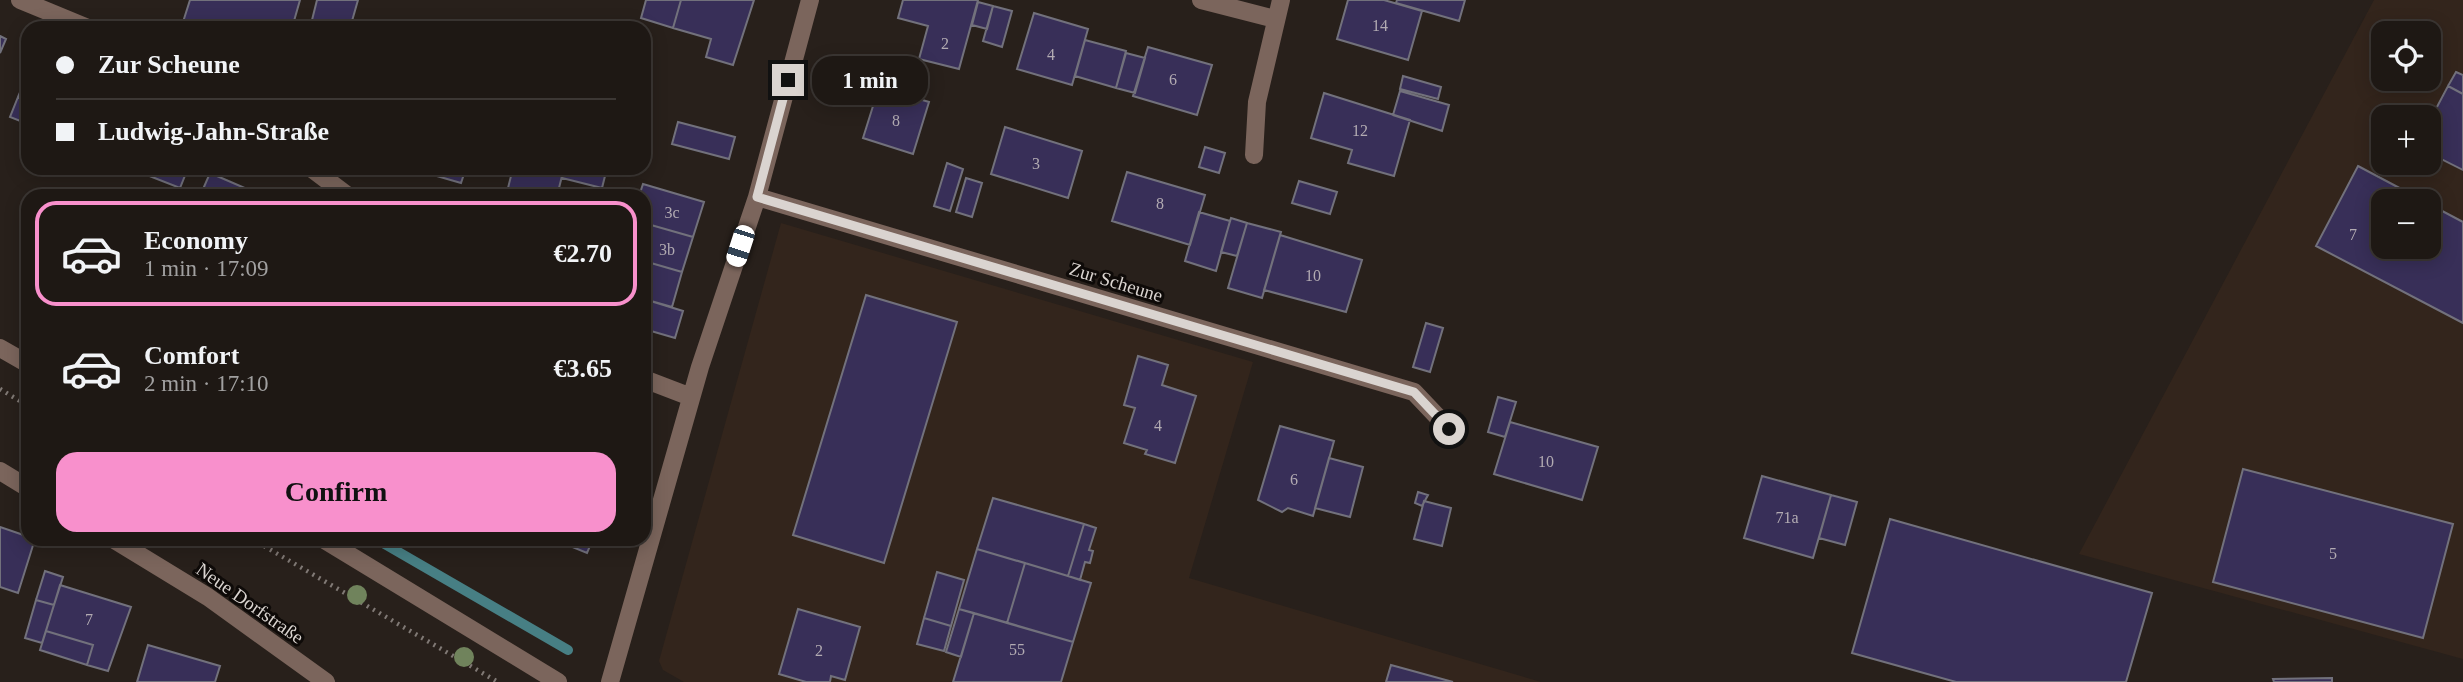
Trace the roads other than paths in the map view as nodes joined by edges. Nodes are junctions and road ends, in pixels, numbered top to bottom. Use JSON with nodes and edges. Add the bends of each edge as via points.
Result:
{"nodes":[{"id":1,"x":20,"y":0,"type":"edge"},
{"id":2,"x":810,"y":0,"type":"edge"},
{"id":3,"x":1201,"y":0,"type":"edge"},
{"id":4,"x":1281,"y":0,"type":"edge"},
{"id":5,"x":1275,"y":19,"type":"junction"},
{"id":6,"x":71,"y":21,"type":"edge"},
{"id":7,"x":1254,"y":155,"type":"dead end"},
{"id":8,"x":320,"y":175,"type":"edge"},
{"id":9,"x":339,"y":189,"type":"edge"},
{"id":10,"x":757,"y":197,"type":"junction"},
{"id":11,"x":0,"y":348,"type":"edge"},
{"id":12,"x":21,"y":360,"type":"edge"},
{"id":13,"x":651,"y":382,"type":"edge"},
{"id":14,"x":691,"y":397,"type":"junction"},
{"id":15,"x":1449,"y":429,"type":"dead end"},
{"id":16,"x":0,"y":471,"type":"edge"},
{"id":17,"x":21,"y":484,"type":"edge"},
{"id":18,"x":651,"y":538,"type":"edge"},
{"id":19,"x":124,"y":546,"type":"edge"},
{"id":20,"x":335,"y":546,"type":"edge"},
{"id":21,"x":649,"y":546,"type":"edge"},
{"id":22,"x":326,"y":682,"type":"edge"},
{"id":23,"x":558,"y":682,"type":"edge"},
{"id":24,"x":610,"y":682,"type":"edge"}],
"edges":[{"from":1,"to":6,"type":"street"},
{"from":2,"to":10,"type":"street"},
{"from":3,"to":5,"type":"street"},
{"from":4,"to":5,"type":"street"},
{"from":5,"to":7,"type":"street","via":[[1257,102]]},
{"from":8,"to":9,"type":"street"},
{"from":10,"to":14,"type":"street"},
{"from":10,"to":15,"type":"street","name":"Zur Scheune","via":[[1414,392]]},
{"from":11,"to":12,"type":"street"},
{"from":13,"to":14,"type":"street"},
{"from":14,"to":18,"type":"street"},
{"from":16,"to":17,"type":"street"},
{"from":19,"to":22,"type":"street","name":"Neue Dorfstraße","via":[[208,597]]},
{"from":20,"to":23,"type":"street"},
{"from":21,"to":24,"type":"street"}]}
